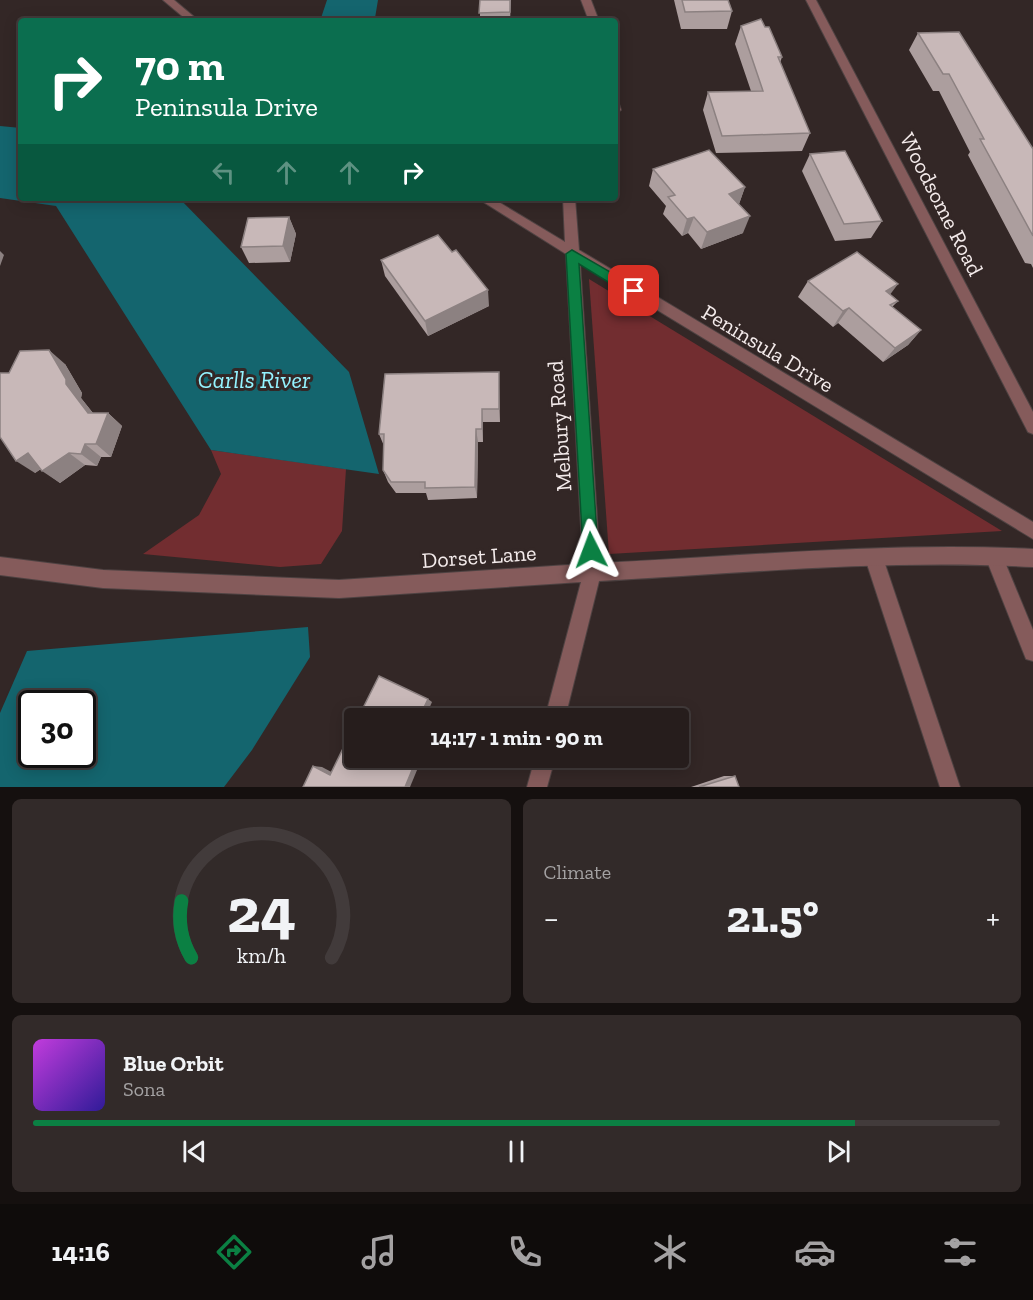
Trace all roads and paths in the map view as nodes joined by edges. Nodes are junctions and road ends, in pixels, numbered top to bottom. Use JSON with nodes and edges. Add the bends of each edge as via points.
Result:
{"nodes":[{"id":1,"x":168,"y":0,"type":"edge"},
{"id":2,"x":586,"y":0,"type":"edge"},
{"id":3,"x":812,"y":0,"type":"edge"},
{"id":4,"x":190,"y":18,"type":"edge"},
{"id":5,"x":593,"y":18,"type":"edge"},
{"id":6,"x":488,"y":201,"type":"edge"},
{"id":7,"x":569,"y":201,"type":"edge"},
{"id":8,"x":572,"y":254,"type":"junction"},
{"id":9,"x":1033,"y":427,"type":"edge"},
{"id":10,"x":1033,"y":531,"type":"edge"},
{"id":11,"x":994,"y":556,"type":"junction"},
{"id":12,"x":874,"y":558,"type":"junction"},
{"id":13,"x":1033,"y":558,"type":"edge"},
{"id":14,"x":0,"y":566,"type":"edge"},
{"id":15,"x":592,"y":573,"type":"junction"},
{"id":16,"x":1033,"y":652,"type":"edge"},
{"id":17,"x":558,"y":708,"type":"edge"},
{"id":18,"x":542,"y":768,"type":"edge"},
{"id":19,"x":537,"y":787,"type":"edge"},
{"id":20,"x":950,"y":787,"type":"edge"}],
"edges":[{"from":1,"to":4,"type":"street"},
{"from":2,"to":5,"type":"street"},
{"from":3,"to":9,"type":"street","name":"Woodsome Road"},
{"from":6,"to":8,"type":"street","name":"Peninsula Drive"},
{"from":7,"to":8,"type":"street","name":"Melbury Road"},
{"from":8,"to":10,"type":"street","name":"Peninsula Drive"},
{"from":8,"to":15,"type":"street","name":"Melbury Road"},
{"from":11,"to":12,"type":"street","name":"Dorset Lane"},
{"from":11,"to":13,"type":"street","name":"Dorset Lane"},
{"from":11,"to":16,"type":"street"},
{"from":12,"to":15,"type":"street","name":"Dorset Lane"},
{"from":12,"to":20,"type":"street"},
{"from":14,"to":15,"type":"street","name":"Dorset Lane","via":[[103,579],[339,589]]},
{"from":15,"to":17,"type":"street","name":"Melbury Road"},
{"from":18,"to":19,"type":"street"}]}
